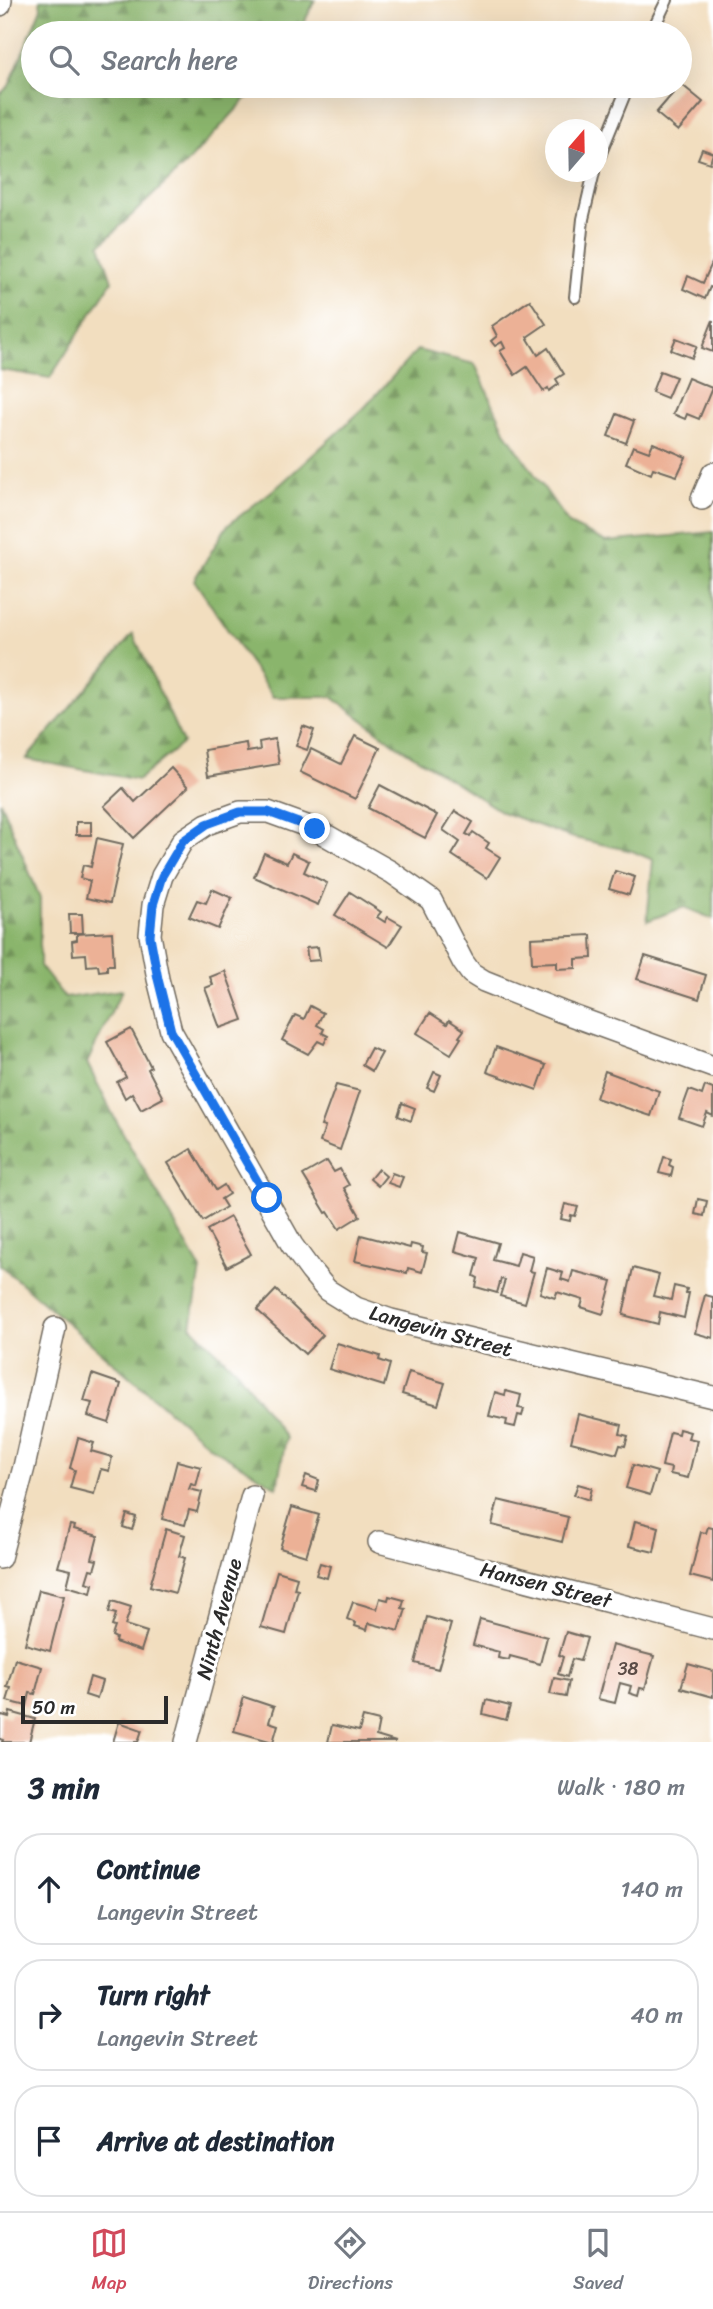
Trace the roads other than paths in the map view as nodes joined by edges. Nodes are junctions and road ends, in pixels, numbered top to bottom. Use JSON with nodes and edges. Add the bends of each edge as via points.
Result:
{"nodes":[{"id":1,"x":1,"y":0,"type":"edge"},
{"id":2,"x":667,"y":0,"type":"edge"},
{"id":3,"x":0,"y":5,"type":"edge"},
{"id":4,"x":657,"y":21,"type":"edge"},
{"id":5,"x":623,"y":98,"type":"edge"},
{"id":6,"x":608,"y":134,"type":"edge"},
{"id":7,"x":592,"y":182,"type":"edge"},
{"id":8,"x":575,"y":298,"type":"dead end"},
{"id":9,"x":713,"y":473,"type":"edge"},
{"id":10,"x":702,"y":499,"type":"dead end"},
{"id":11,"x":713,"y":1067,"type":"edge"},
{"id":12,"x":55,"y":1328,"type":"dead end"},
{"id":13,"x":713,"y":1397,"type":"edge"},
{"id":14,"x":252,"y":1496,"type":"dead end"},
{"id":15,"x":379,"y":1542,"type":"dead end"},
{"id":16,"x":0,"y":1558,"type":"edge"},
{"id":17,"x":713,"y":1629,"type":"edge"},
{"id":18,"x":186,"y":1742,"type":"edge"}],
"edges":[{"from":1,"to":3,"type":"street"},
{"from":2,"to":4,"type":"lane"},
{"from":5,"to":6,"type":"lane"},
{"from":7,"to":8,"type":"lane"},
{"from":9,"to":10,"type":"street"},
{"from":11,"to":13,"type":"street","name":"Langevin Street","via":[[484,981],[463,962],[431,900],[315,829],[268,812],[240,812],[207,824],[183,841],[162,876],[150,936],[171,1031],[292,1245],[327,1290],[356,1308],[391,1320]]},
{"from":12,"to":16,"type":"street"},
{"from":14,"to":18,"type":"street","name":"Ninth Avenue"},
{"from":15,"to":17,"type":"street","name":"Hansen Street"}]}
